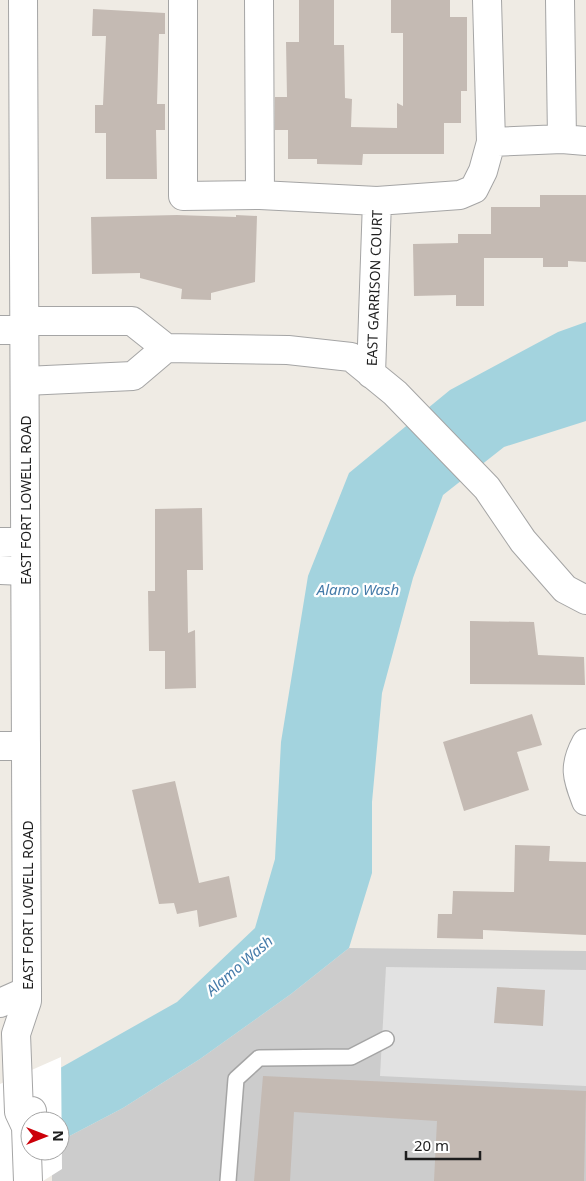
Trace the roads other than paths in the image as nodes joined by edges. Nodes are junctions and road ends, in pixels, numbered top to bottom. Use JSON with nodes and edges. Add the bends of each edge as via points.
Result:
{"nodes":[{"id":1,"x":23,"y":0,"type":"edge"},
{"id":2,"x":183,"y":0,"type":"edge"},
{"id":3,"x":259,"y":0,"type":"edge"},
{"id":4,"x":487,"y":0,"type":"edge"},
{"id":5,"x":560,"y":0,"type":"edge"},
{"id":6,"x":574,"y":140,"type":"edge"},
{"id":7,"x":491,"y":142,"type":"junction"},
{"id":8,"x":260,"y":195,"type":"junction"},
{"id":9,"x":377,"y":201,"type":"junction"},
{"id":10,"x":16,"y":327,"type":"edge"},
{"id":11,"x":166,"y":348,"type":"junction"},
{"id":12,"x":371,"y":374,"type":"junction"},
{"id":13,"x":25,"y":381,"type":"junction"},
{"id":14,"x":13,"y":542,"type":"edge"},
{"id":15,"x":13,"y":571,"type":"edge"},
{"id":16,"x":586,"y":600,"type":"edge"},
{"id":17,"x":586,"y":744,"type":"edge"},
{"id":18,"x":13,"y":746,"type":"edge"},
{"id":19,"x":586,"y":801,"type":"edge"},
{"id":20,"x":27,"y":996,"type":"junction"},
{"id":21,"x":0,"y":1003,"type":"edge"},
{"id":22,"x":386,"y":1038,"type":"dead end"},
{"id":23,"x":28,"y":1181,"type":"edge"},
{"id":24,"x":228,"y":1181,"type":"edge"}],
"edges":[{"from":1,"to":10,"type":"street","name":"EAST FORT LOWELL ROAD"},
{"from":2,"to":8,"type":"street","via":[[183,196]]},
{"from":3,"to":8,"type":"street"},
{"from":4,"to":7,"type":"street","name":"EAST GARRISON COURT"},
{"from":5,"to":6,"type":"street"},
{"from":6,"to":7,"type":"street"},
{"from":7,"to":9,"type":"street","name":"EAST GARRISON COURT","via":[[474,189],[460,195]]},
{"from":8,"to":9,"type":"street"},
{"from":9,"to":12,"type":"street","name":"EAST GARRISON COURT"},
{"from":10,"to":11,"type":"street","via":[[132,321]]},
{"from":10,"to":13,"type":"street","name":"EAST FORT LOWELL ROAD"},
{"from":11,"to":12,"type":"street","via":[[288,350],[351,357]]},
{"from":11,"to":13,"type":"street","via":[[133,376]]},
{"from":12,"to":16,"type":"street","via":[[395,393],[487,488],[523,541],[565,588]]},
{"from":13,"to":14,"type":"street","name":"EAST FORT LOWELL ROAD"},
{"from":14,"to":15,"type":"street","name":"EAST FORT LOWELL ROAD"},
{"from":15,"to":18,"type":"street","name":"EAST FORT LOWELL ROAD"},
{"from":17,"to":19,"type":"street","via":[[578,757],[577,775]]},
{"from":18,"to":20,"type":"street","name":"EAST FORT LOWELL ROAD"},
{"from":20,"to":21,"type":"street"},
{"from":20,"to":23,"type":"street","name":"EAST FORT LOWELL ROAD","via":[[34,1020],[19,1112],[26,1126]]},
{"from":22,"to":24,"type":"lane","via":[[352,1057],[259,1058],[236,1079]]}]}
